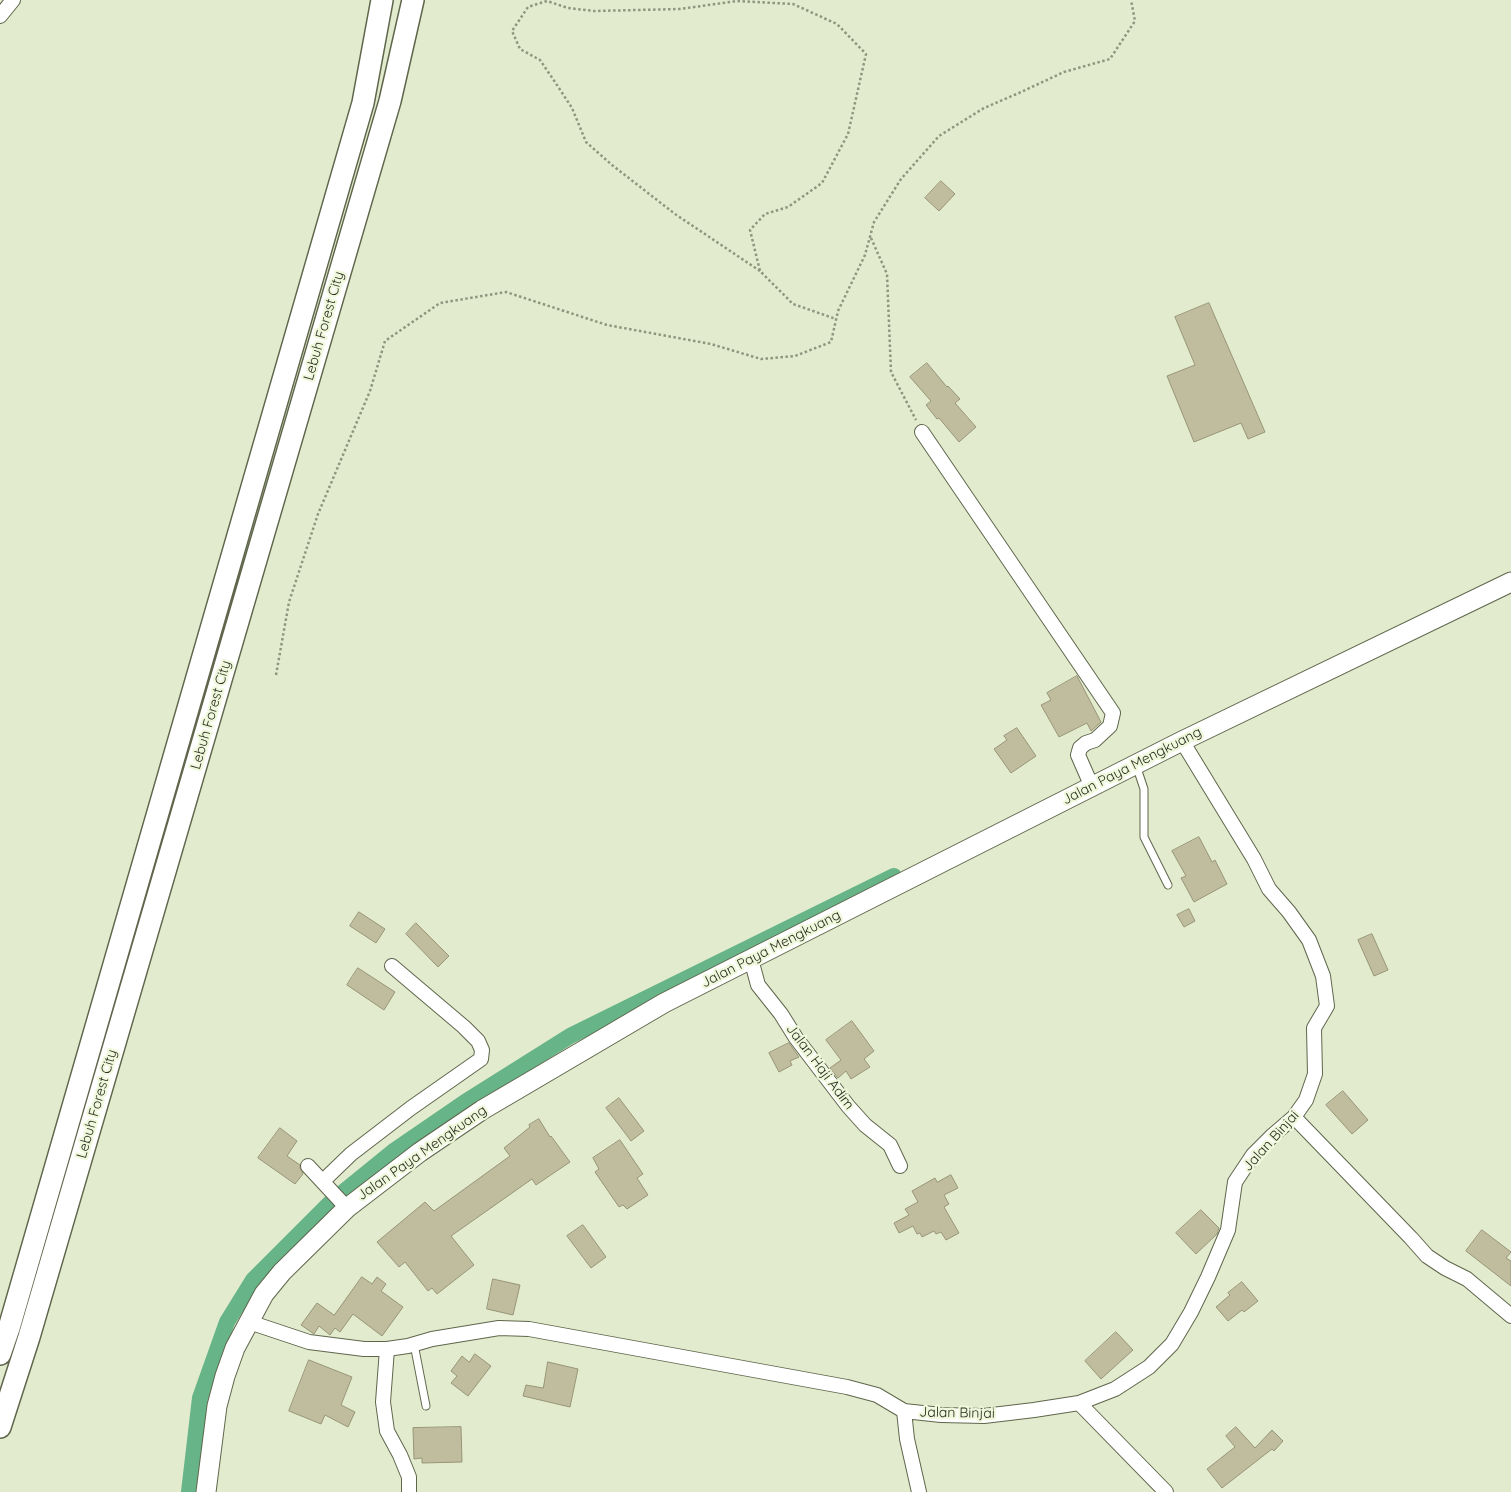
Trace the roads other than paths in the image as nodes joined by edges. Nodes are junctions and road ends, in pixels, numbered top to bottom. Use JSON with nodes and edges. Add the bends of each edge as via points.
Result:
{"nodes":[{"id":1,"x":13,"y":0,"type":"edge"},
{"id":2,"x":382,"y":0,"type":"edge"},
{"id":3,"x":413,"y":0,"type":"edge"},
{"id":4,"x":0,"y":16,"type":"edge"},
{"id":5,"x":922,"y":432,"type":"road end"},
{"id":6,"x":1511,"y":582,"type":"edge"},
{"id":7,"x":1182,"y":741,"type":"junction"},
{"id":8,"x":1136,"y":764,"type":"junction"},
{"id":9,"x":1092,"y":787,"type":"junction"},
{"id":10,"x":1168,"y":885,"type":"dead end"},
{"id":11,"x":750,"y":960,"type":"junction"},
{"id":12,"x":392,"y":966,"type":"dead end"},
{"id":13,"x":1294,"y":1117,"type":"junction"},
{"id":14,"x":308,"y":1166,"type":"dead end"},
{"id":15,"x":900,"y":1166,"type":"dead end"},
{"id":16,"x":323,"y":1181,"type":"junction"},
{"id":17,"x":347,"y":1208,"type":"junction"},
{"id":18,"x":1511,"y":1316,"type":"edge"},
{"id":19,"x":249,"y":1322,"type":"junction"},
{"id":20,"x":414,"y":1344,"type":"junction"},
{"id":21,"x":387,"y":1349,"type":"junction"},
{"id":22,"x":0,"y":1354,"type":"edge"},
{"id":23,"x":1079,"y":1403,"type":"junction"},
{"id":24,"x":426,"y":1406,"type":"dead end"},
{"id":25,"x":904,"y":1411,"type":"junction"},
{"id":26,"x":0,"y":1427,"type":"edge"},
{"id":27,"x":206,"y":1492,"type":"edge"},
{"id":28,"x":409,"y":1492,"type":"edge"},
{"id":29,"x":919,"y":1492,"type":"edge"},
{"id":30,"x":1166,"y":1492,"type":"edge"}],
"edges":[{"from":1,"to":4,"type":"street"},
{"from":2,"to":22,"type":"main road","name":"Lebuh Forest City","via":[[363,104]]},
{"from":3,"to":26,"type":"main road","name":"Lebuh Forest City","via":[[384,120],[32,1327]]},
{"from":5,"to":9,"type":"street","via":[[1113,713],[1110,726],[1080,748],[1078,755]]},
{"from":6,"to":7,"type":"street","name":"Jalan Paya Mengkuang"},
{"from":7,"to":8,"type":"street","name":"Jalan Paya Mengkuang"},
{"from":7,"to":13,"type":"street","name":"Jalan Binjai","via":[[1269,889],[1310,940],[1323,976],[1327,1006],[1314,1028],[1315,1074],[1306,1100]]},
{"from":8,"to":9,"type":"street","name":"Jalan Paya Mengkuang"},
{"from":8,"to":10,"type":"lane","via":[[1144,789],[1144,837]]},
{"from":9,"to":11,"type":"street","name":"Jalan Paya Mengkuang"},
{"from":11,"to":15,"type":"street","name":"Jalan Haji Adim","via":[[758,985],[796,1038],[848,1106],[890,1145]]},
{"from":11,"to":17,"type":"street","name":"Jalan Paya Mengkuang","via":[[655,1007],[482,1110]]},
{"from":12,"to":16,"type":"street","via":[[464,1026],[478,1041],[481,1059],[411,1108]]},
{"from":13,"to":18,"type":"street","via":[[1427,1256],[1467,1279]]},
{"from":13,"to":23,"type":"street","name":"Jalan Binjai","via":[[1253,1155],[1235,1182],[1228,1230],[1191,1312],[1172,1344],[1149,1367],[1115,1389]]},
{"from":14,"to":16,"type":"street"},
{"from":16,"to":17,"type":"street"},
{"from":17,"to":19,"type":"street","name":"Jalan Paya Mengkuang","via":[[282,1272],[264,1294]]},
{"from":19,"to":21,"type":"street","via":[[309,1342]]},
{"from":19,"to":27,"type":"street","name":"Jalan Paya Mengkuang","via":[[235,1348],[217,1406]]},
{"from":20,"to":21,"type":"street"},
{"from":20,"to":24,"type":"lane"},
{"from":20,"to":25,"type":"street","via":[[498,1328],[528,1329],[847,1387],[877,1395]]},
{"from":21,"to":28,"type":"street","via":[[383,1402],[387,1431],[409,1477]]},
{"from":23,"to":25,"type":"street","name":"Jalan Binjai","via":[[984,1416],[941,1416]]},
{"from":23,"to":30,"type":"street"},
{"from":25,"to":29,"type":"street"}]}
